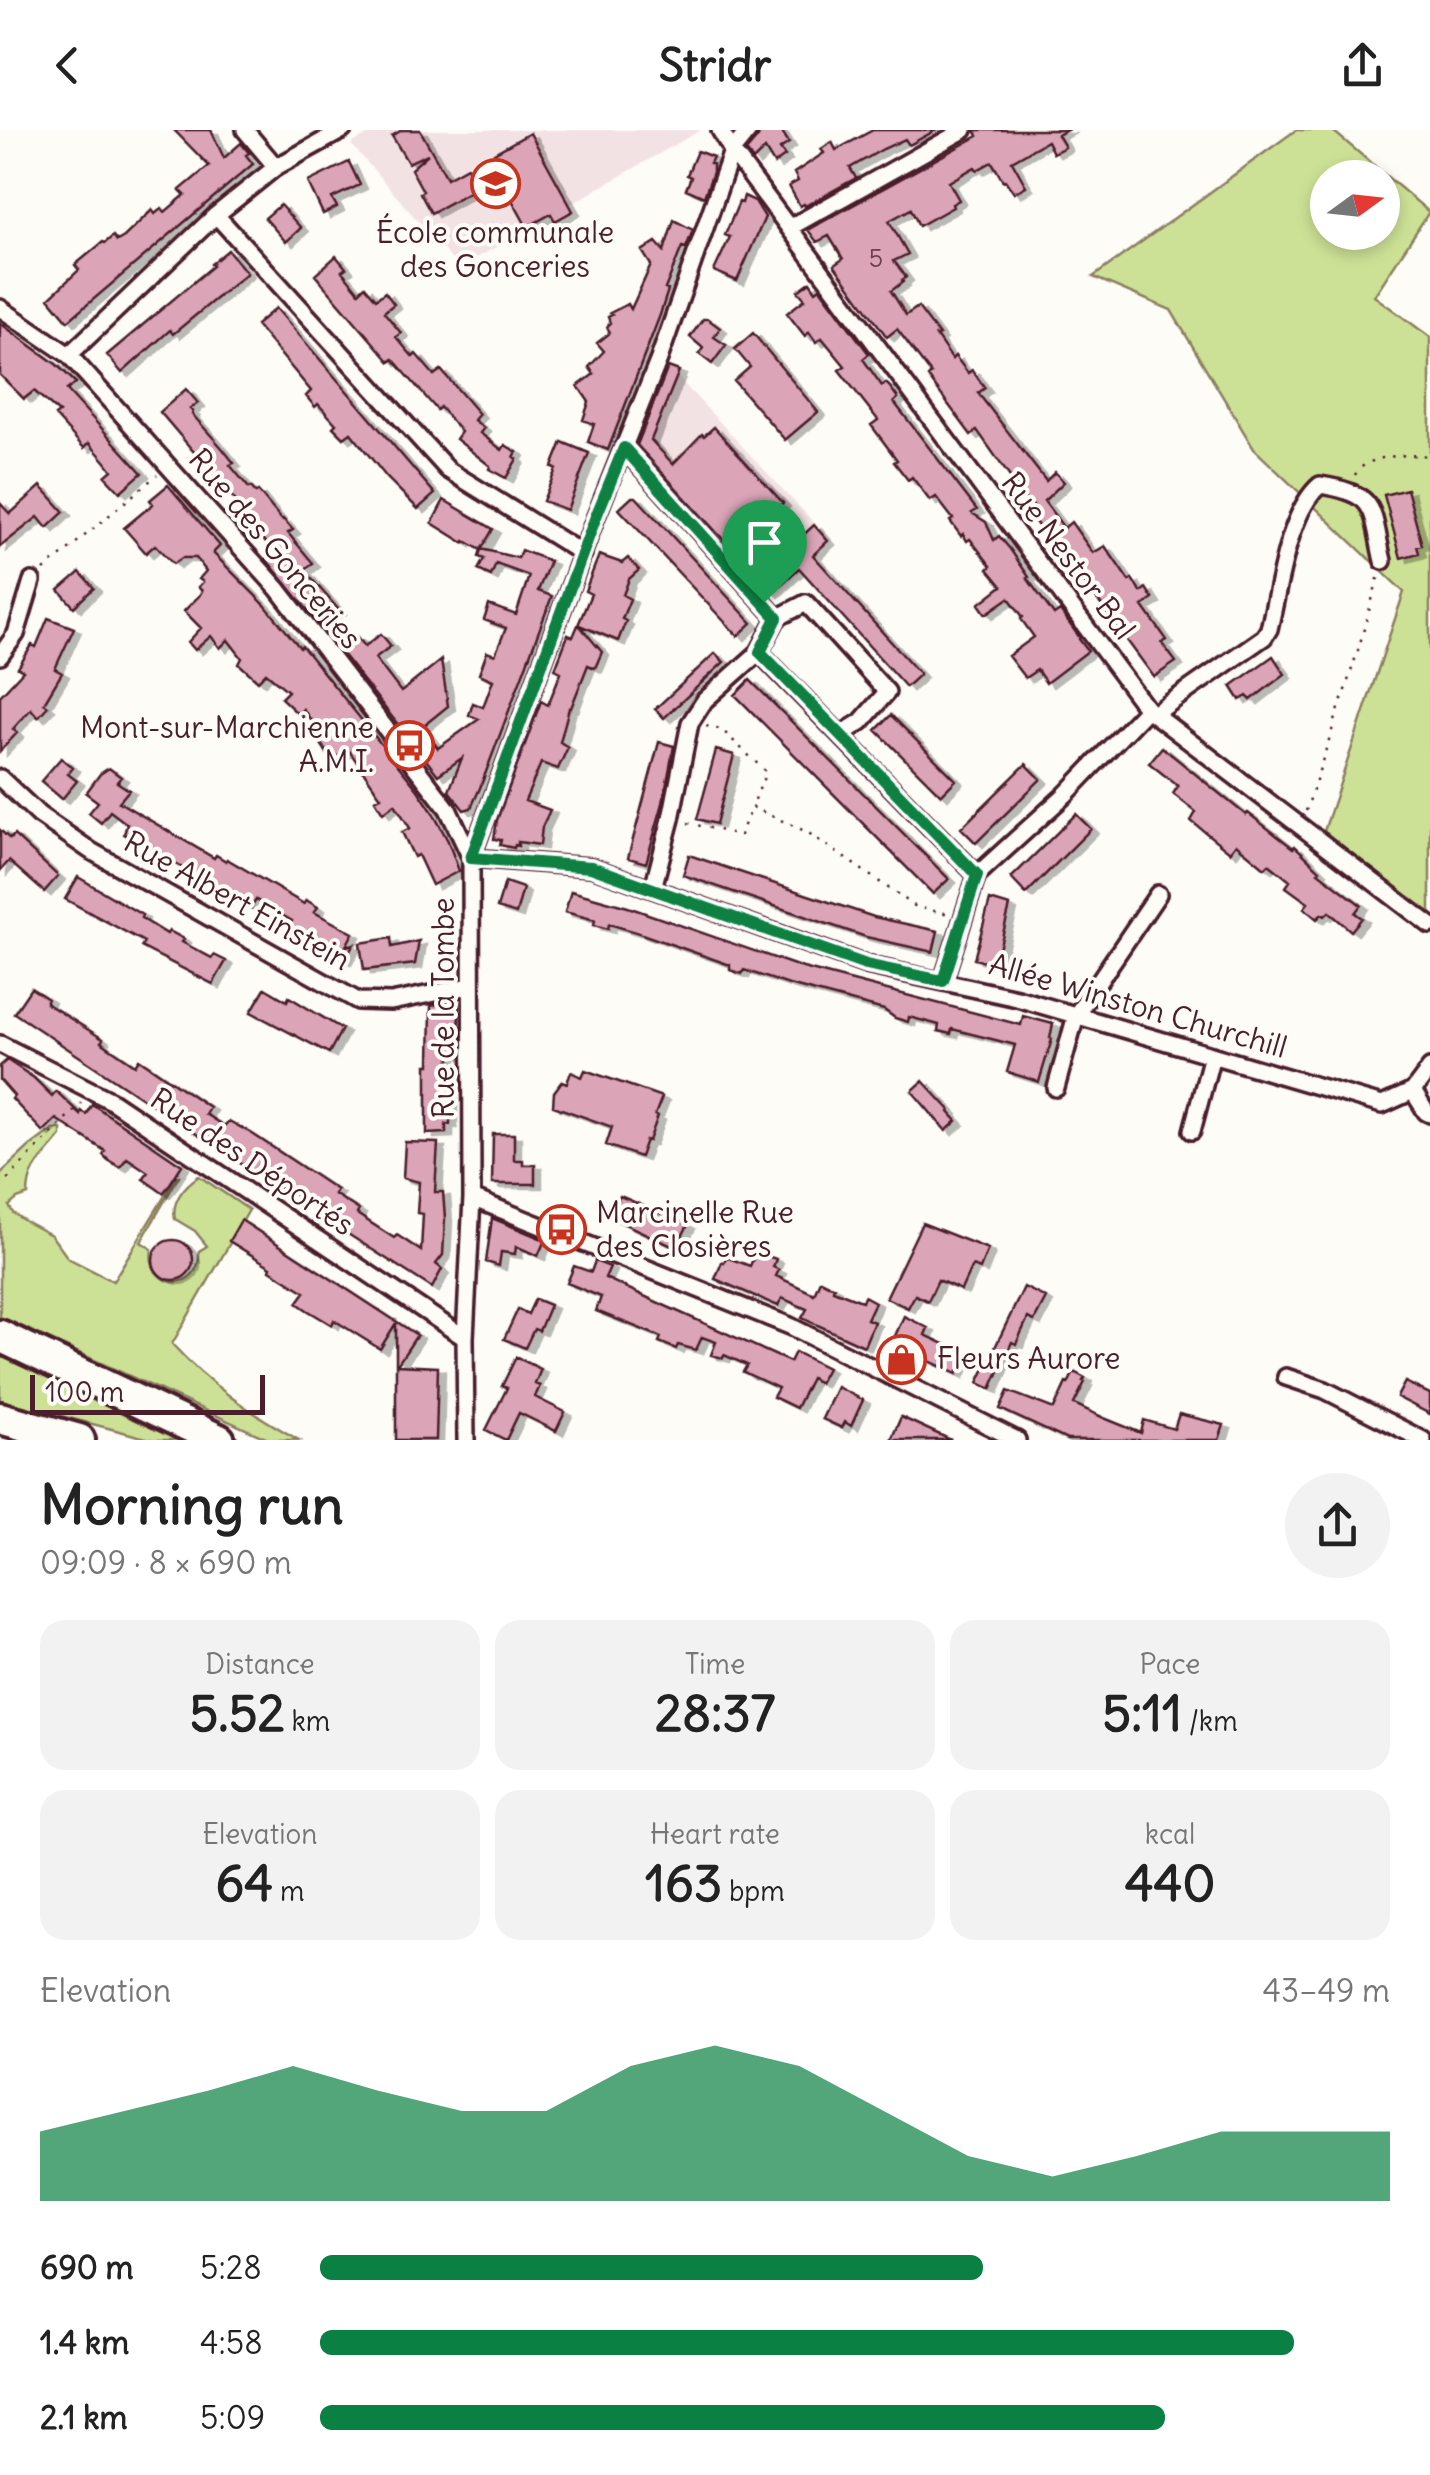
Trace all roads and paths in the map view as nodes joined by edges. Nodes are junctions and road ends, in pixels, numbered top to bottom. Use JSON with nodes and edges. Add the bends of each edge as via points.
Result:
{"nodes":[{"id":1,"x":245,"y":130,"type":"edge"},
{"id":2,"x":343,"y":130,"type":"edge"},
{"id":3,"x":720,"y":130,"type":"edge"},
{"id":4,"x":748,"y":130,"type":"edge"},
{"id":5,"x":964,"y":130,"type":"edge"},
{"id":6,"x":732,"y":151,"type":"junction"},
{"id":7,"x":276,"y":166,"type":"junction"},
{"id":8,"x":216,"y":214,"type":"junction"},
{"id":9,"x":789,"y":228,"type":"junction"},
{"id":10,"x":0,"y":308,"type":"edge"},
{"id":11,"x":69,"y":355,"type":"junction"},
{"id":12,"x":624,"y":448,"type":"junction"},
{"id":13,"x":1430,"y":456,"type":"edge"},
{"id":14,"x":169,"y":464,"type":"junction"},
{"id":15,"x":1347,"y":489,"type":"junction"},
{"id":16,"x":582,"y":554,"type":"junction"},
{"id":17,"x":1382,"y":562,"type":"joint"},
{"id":18,"x":32,"y":580,"type":"joint"},
{"id":19,"x":777,"y":618,"type":"junction"},
{"id":20,"x":760,"y":652,"type":"junction"},
{"id":21,"x":0,"y":656,"type":"edge"},
{"id":22,"x":1151,"y":712,"type":"junction"},
{"id":23,"x":690,"y":723,"type":"junction"},
{"id":24,"x":840,"y":734,"type":"junction"},
{"id":25,"x":0,"y":778,"type":"edge"},
{"id":26,"x":752,"y":807,"type":"junction"},
{"id":27,"x":670,"y":819,"type":"junction"},
{"id":28,"x":1301,"y":826,"type":"junction"},
{"id":29,"x":471,"y":858,"type":"junction"},
{"id":30,"x":977,"y":875,"type":"junction"},
{"id":31,"x":652,"y":888,"type":"junction"},
{"id":32,"x":1158,"y":894,"type":"dead end"},
{"id":33,"x":963,"y":918,"type":"junction"},
{"id":34,"x":1430,"y":925,"type":"edge"},
{"id":35,"x":943,"y":981,"type":"junction"},
{"id":36,"x":470,"y":986,"type":"junction"},
{"id":37,"x":1076,"y":1016,"type":"junction"},
{"id":38,"x":0,"y":1044,"type":"edge"},
{"id":39,"x":1212,"y":1055,"type":"junction"},
{"id":40,"x":1430,"y":1068,"type":"edge"},
{"id":41,"x":1056,"y":1088,"type":"dead end"},
{"id":42,"x":92,"y":1091,"type":"junction"},
{"id":43,"x":1412,"y":1091,"type":"junction"},
{"id":44,"x":1430,"y":1114,"type":"edge"},
{"id":45,"x":1192,"y":1130,"type":"dead end"},
{"id":46,"x":0,"y":1186,"type":"edge"},
{"id":47,"x":472,"y":1198,"type":"junction"},
{"id":48,"x":0,"y":1336,"type":"edge"},
{"id":49,"x":465,"y":1338,"type":"junction"},
{"id":50,"x":1286,"y":1377,"type":"dead end"},
{"id":51,"x":0,"y":1418,"type":"edge"},
{"id":52,"x":79,"y":1440,"type":"edge"},
{"id":53,"x":219,"y":1440,"type":"edge"},
{"id":54,"x":466,"y":1440,"type":"edge"},
{"id":55,"x":1017,"y":1440,"type":"edge"},
{"id":56,"x":1423,"y":1440,"type":"edge"}],
"edges":[{"from":1,"to":7,"type":"street"},
{"from":2,"to":7,"type":"street"},
{"from":3,"to":6,"type":"street","name":"Rue Nestor Bal"},
{"from":4,"to":6,"type":"street","name":"Rue de la Tombe"},
{"from":5,"to":9,"type":"street"},
{"from":6,"to":9,"type":"street","name":"Rue Nestor Bal"},
{"from":6,"to":12,"type":"street","name":"Rue de la Tombe"},
{"from":7,"to":8,"type":"street"},
{"from":8,"to":11,"type":"street"},
{"from":8,"to":16,"type":"street","via":[[448,470]]},
{"from":9,"to":22,"type":"street","name":"Rue Nestor Bal"},
{"from":10,"to":11,"type":"street","name":"Rue des Gonceries"},
{"from":11,"to":14,"type":"street","name":"Rue des Gonceries"},
{"from":12,"to":16,"type":"street","name":"Rue de la Tombe"},
{"from":12,"to":19,"type":"street"},
{"from":13,"to":15,"type":"path","via":[[1372,459]]},
{"from":14,"to":18,"type":"path"},
{"from":14,"to":29,"type":"street","name":"Rue des Gonceries","via":[[278,589],[448,809]]},
{"from":15,"to":17,"type":"street","via":[[1372,512]]},
{"from":15,"to":22,"type":"street","via":[[1320,485],[1308,494],[1264,637]]},
{"from":16,"to":29,"type":"street","name":"Rue de la Tombe"},
{"from":17,"to":28,"type":"path"},
{"from":18,"to":21,"type":"street","via":[[16,634]]},
{"from":19,"to":20,"type":"street"},
{"from":19,"to":24,"type":"street","via":[[806,603],[887,692],[861,722]]},
{"from":20,"to":23,"type":"street","via":[[705,700]]},
{"from":20,"to":24,"type":"street"},
{"from":22,"to":28,"type":"street","name":"Rue Nestor Bal"},
{"from":22,"to":30,"type":"street"},
{"from":23,"to":26,"type":"path","via":[[721,729],[766,772]]},
{"from":23,"to":27,"type":"street"},
{"from":24,"to":30,"type":"street"},
{"from":25,"to":36,"type":"street","name":"Rue Albert Einstein","via":[[38,815],[91,850],[358,1001],[391,1002]]},
{"from":26,"to":27,"type":"path","via":[[740,835]]},
{"from":26,"to":33,"type":"path","via":[[807,832],[916,908]]},
{"from":27,"to":31,"type":"street"},
{"from":28,"to":34,"type":"street","name":"Rue Nestor Bal"},
{"from":29,"to":31,"type":"street","name":"Allée Winston Churchill","via":[[591,867]]},
{"from":29,"to":36,"type":"street","name":"Rue de la Tombe"},
{"from":30,"to":33,"type":"street"},
{"from":31,"to":35,"type":"street","name":"Allée Winston Churchill","via":[[866,965]]},
{"from":32,"to":37,"type":"street"},
{"from":33,"to":35,"type":"street"},
{"from":35,"to":37,"type":"street","name":"Allée Winston Churchill"},
{"from":36,"to":47,"type":"street","name":"Rue de la Tombe"},
{"from":37,"to":39,"type":"street","name":"Allée Winston Churchill"},
{"from":37,"to":41,"type":"street"},
{"from":38,"to":42,"type":"street","name":"Rue des Déportés"},
{"from":39,"to":43,"type":"street","name":"Allée Winston Churchill","via":[[1382,1105]]},
{"from":39,"to":45,"type":"street"},
{"from":40,"to":43,"type":"street"},
{"from":42,"to":46,"type":"path"},
{"from":42,"to":49,"type":"street","name":"Rue des Déportés"},
{"from":43,"to":44,"type":"street"},
{"from":47,"to":49,"type":"street","name":"Rue de la Tombe"},
{"from":47,"to":55,"type":"street","via":[[790,1326]]},
{"from":48,"to":53,"type":"highway"},
{"from":49,"to":54,"type":"street","name":"Rue de la Tombe"},
{"from":50,"to":56,"type":"street"},
{"from":51,"to":52,"type":"highway"}]}
